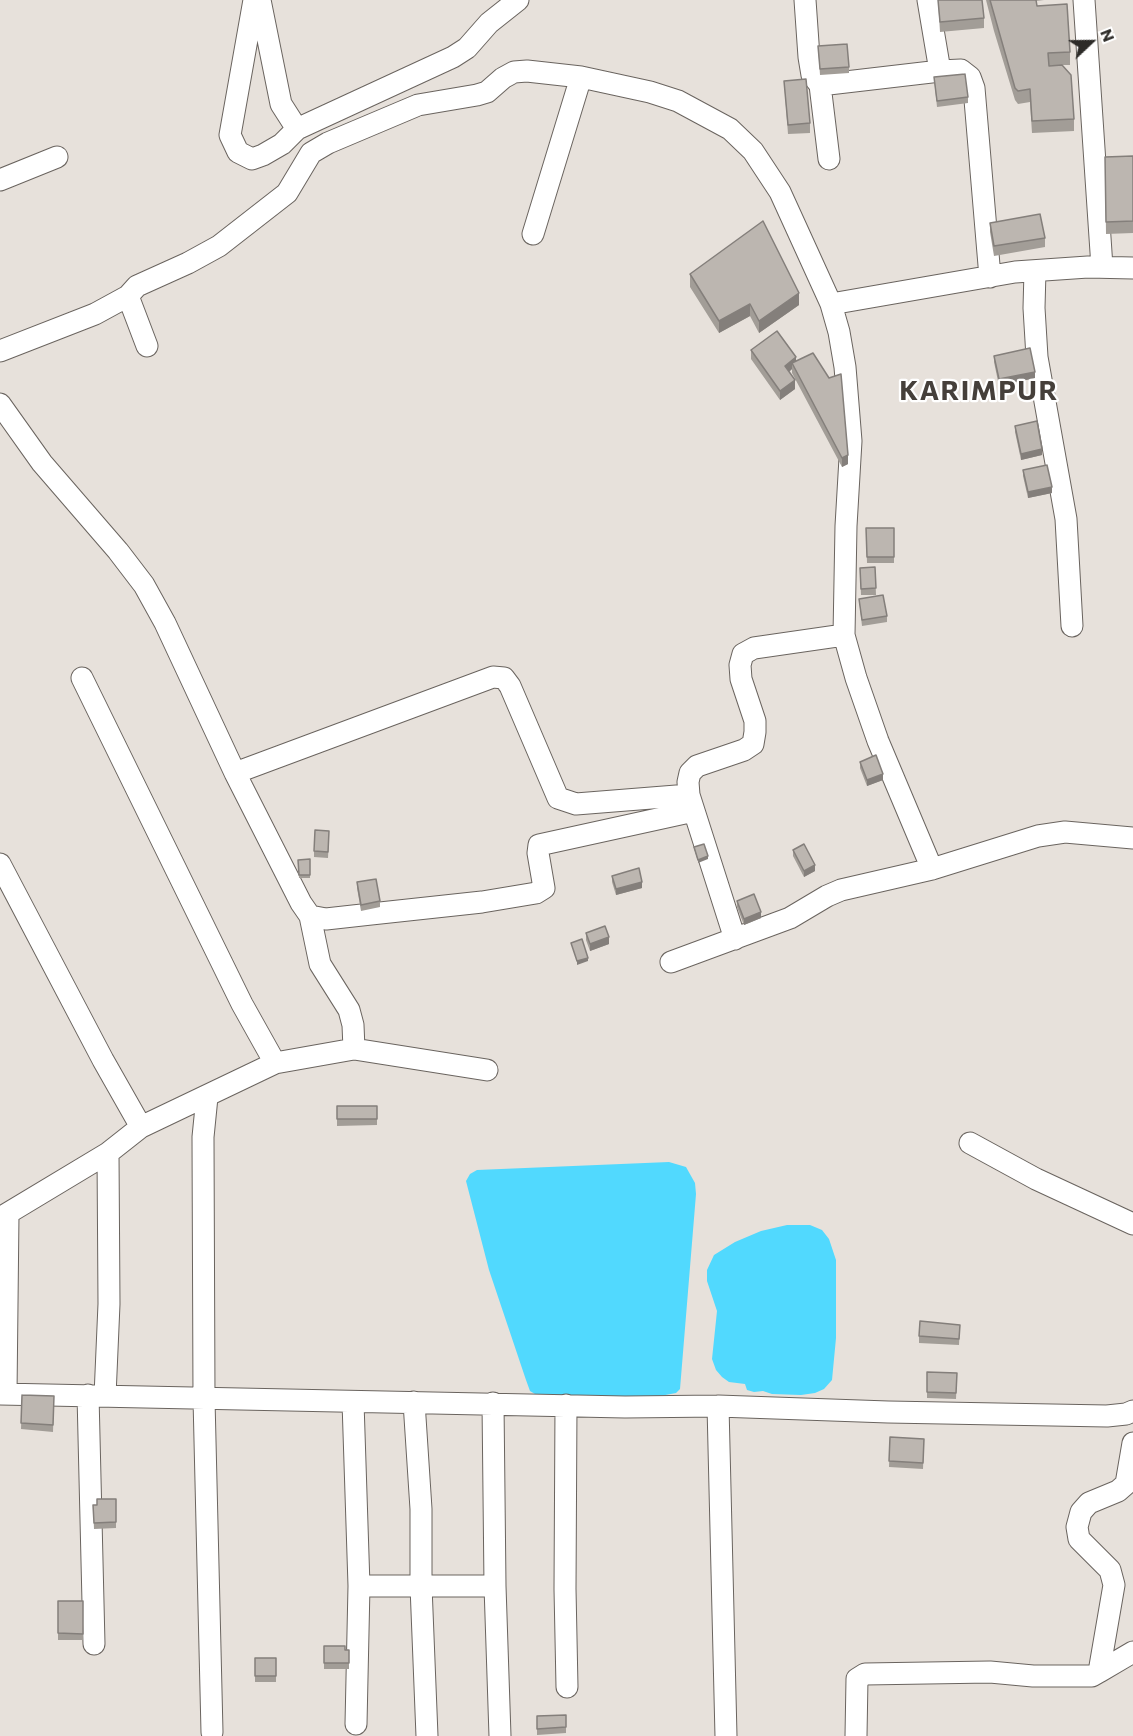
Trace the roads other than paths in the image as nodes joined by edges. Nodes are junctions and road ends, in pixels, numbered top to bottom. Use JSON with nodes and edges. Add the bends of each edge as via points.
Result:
{"nodes":[{"id":1,"x":254,"y":0,"type":"edge"},
{"id":2,"x":260,"y":0,"type":"edge"},
{"id":3,"x":487,"y":0,"type":"edge"},
{"id":4,"x":518,"y":0,"type":"edge"},
{"id":5,"x":805,"y":0,"type":"edge"},
{"id":6,"x":928,"y":0,"type":"edge"},
{"id":7,"x":1084,"y":0,"type":"edge"},
{"id":8,"x":489,"y":23,"type":"junction"},
{"id":9,"x":940,"y":71,"type":"junction"},
{"id":10,"x":581,"y":76,"type":"junction"},
{"id":11,"x":820,"y":85,"type":"junction"},
{"id":12,"x":297,"y":129,"type":"junction"},
{"id":13,"x":57,"y":157,"type":"dead end"},
{"id":14,"x":829,"y":159,"type":"dead end"},
{"id":15,"x":0,"y":180,"type":"edge"},
{"id":16,"x":533,"y":234,"type":"dead end"},
{"id":17,"x":1102,"y":267,"type":"junction"},
{"id":18,"x":1133,"y":268,"type":"edge"},
{"id":19,"x":1035,"y":271,"type":"junction"},
{"id":20,"x":990,"y":277,"type":"junction"},
{"id":21,"x":128,"y":296,"type":"junction"},
{"id":22,"x":831,"y":304,"type":"junction"},
{"id":23,"x":147,"y":346,"type":"dead end"},
{"id":24,"x":0,"y":351,"type":"edge"},
{"id":25,"x":0,"y":404,"type":"edge"},
{"id":26,"x":1072,"y":626,"type":"dead end"},
{"id":27,"x":844,"y":635,"type":"junction"},
{"id":28,"x":82,"y":678,"type":"dead end"},
{"id":29,"x":235,"y":773,"type":"junction"},
{"id":30,"x":692,"y":803,"type":"junction"},
{"id":31,"x":1133,"y":838,"type":"edge"},
{"id":32,"x":0,"y":864,"type":"edge"},
{"id":33,"x":932,"y":869,"type":"junction"},
{"id":34,"x":310,"y":916,"type":"junction"},
{"id":35,"x":735,"y":939,"type":"junction"},
{"id":36,"x":671,"y":962,"type":"dead end"},
{"id":37,"x":354,"y":1049,"type":"junction"},
{"id":38,"x":275,"y":1063,"type":"junction"},
{"id":39,"x":487,"y":1070,"type":"dead end"},
{"id":40,"x":207,"y":1096,"type":"junction"},
{"id":41,"x":141,"y":1127,"type":"junction"},
{"id":42,"x":970,"y":1143,"type":"dead end"},
{"id":43,"x":108,"y":1153,"type":"junction"},
{"id":44,"x":4,"y":1216,"type":"edge"},
{"id":45,"x":1133,"y":1224,"type":"edge"},
{"id":46,"x":3,"y":1394,"type":"edge"},
{"id":47,"x":96,"y":1396,"type":"junction"},
{"id":48,"x":204,"y":1399,"type":"junction"},
{"id":49,"x":353,"y":1402,"type":"junction"},
{"id":50,"x":414,"y":1402,"type":"junction"},
{"id":51,"x":493,"y":1403,"type":"junction"},
{"id":52,"x":566,"y":1405,"type":"junction"},
{"id":53,"x":718,"y":1406,"type":"junction"},
{"id":54,"x":1133,"y":1411,"type":"edge"},
{"id":55,"x":1133,"y":1443,"type":"edge"},
{"id":56,"x":359,"y":1586,"type":"junction"},
{"id":57,"x":421,"y":1586,"type":"junction"},
{"id":58,"x":495,"y":1586,"type":"junction"},
{"id":59,"x":94,"y":1644,"type":"dead end"},
{"id":60,"x":1133,"y":1652,"type":"edge"},
{"id":61,"x":1099,"y":1672,"type":"junction"},
{"id":62,"x":567,"y":1686,"type":"dead end"},
{"id":63,"x":356,"y":1724,"type":"dead end"},
{"id":64,"x":212,"y":1732,"type":"dead end"},
{"id":65,"x":427,"y":1736,"type":"edge"},
{"id":66,"x":500,"y":1736,"type":"edge"},
{"id":67,"x":726,"y":1736,"type":"edge"},
{"id":68,"x":856,"y":1736,"type":"edge"}],
"edges":[{"from":1,"to":12,"type":"street","via":[[230,135],[238,152],[252,159],[282,144]]},
{"from":2,"to":12,"type":"street","via":[[278,96]]},
{"from":3,"to":8,"type":"street"},
{"from":4,"to":8,"type":"street"},
{"from":5,"to":11,"type":"street","via":[[808,57],[812,75]]},
{"from":6,"to":9,"type":"street"},
{"from":7,"to":17,"type":"street","via":[[1104,158]]},
{"from":8,"to":12,"type":"street","via":[[477,39],[453,57]]},
{"from":9,"to":11,"type":"street"},
{"from":9,"to":20,"type":"street","via":[[961,70],[970,76],[974,88]]},
{"from":10,"to":16,"type":"street"},
{"from":10,"to":21,"type":"street","via":[[514,72],[488,92],[418,105],[328,143],[311,153],[287,193],[219,246],[137,286]]},
{"from":10,"to":22,"type":"street","via":[[678,101],[730,129],[753,151],[780,192]]},
{"from":11,"to":14,"type":"street"},
{"from":13,"to":15,"type":"street"},
{"from":17,"to":18,"type":"street"},
{"from":17,"to":19,"type":"street"},
{"from":19,"to":20,"type":"street"},
{"from":19,"to":26,"type":"street","via":[[1037,357],[1066,519]]},
{"from":20,"to":22,"type":"street"},
{"from":21,"to":23,"type":"street"},
{"from":21,"to":24,"type":"street","via":[[95,315]]},
{"from":22,"to":27,"type":"street","via":[[845,367],[851,441]]},
{"from":25,"to":29,"type":"street","via":[[42,463],[144,585]]},
{"from":27,"to":30,"type":"street","via":[[754,648],[743,654],[740,672],[755,721],[753,744],[697,766],[688,782]]},
{"from":27,"to":33,"type":"street","via":[[878,741]]},
{"from":28,"to":38,"type":"street","via":[[242,1004]]},
{"from":29,"to":30,"type":"street","via":[[493,677],[504,678],[510,686],[558,798],[576,804]]},
{"from":29,"to":34,"type":"street"},
{"from":30,"to":34,"type":"street","via":[[540,845],[544,888],[536,893],[371,915],[326,919]]},
{"from":30,"to":35,"type":"street"},
{"from":31,"to":33,"type":"street","via":[[1065,832],[1038,836]]},
{"from":32,"to":41,"type":"street"},
{"from":33,"to":35,"type":"street","via":[[834,893],[790,918]]},
{"from":34,"to":37,"type":"street","via":[[320,964],[349,1010]]},
{"from":35,"to":36,"type":"street"},
{"from":37,"to":38,"type":"street"},
{"from":37,"to":39,"type":"street"},
{"from":38,"to":40,"type":"street"},
{"from":40,"to":41,"type":"street"},
{"from":40,"to":48,"type":"street","via":[[203,1137]]},
{"from":41,"to":43,"type":"street"},
{"from":42,"to":45,"type":"street"},
{"from":43,"to":44,"type":"street"},
{"from":43,"to":47,"type":"street","via":[[109,1304]]},
{"from":44,"to":46,"type":"street"},
{"from":46,"to":47,"type":"street"},
{"from":47,"to":48,"type":"street"},
{"from":47,"to":59,"type":"street"},
{"from":48,"to":49,"type":"street"},
{"from":48,"to":64,"type":"street"},
{"from":49,"to":50,"type":"street"},
{"from":49,"to":56,"type":"street"},
{"from":50,"to":51,"type":"street"},
{"from":50,"to":57,"type":"street"},
{"from":51,"to":52,"type":"street"},
{"from":51,"to":58,"type":"street"},
{"from":52,"to":53,"type":"street"},
{"from":52,"to":62,"type":"street"},
{"from":53,"to":54,"type":"street","via":[[1107,1416]]},
{"from":53,"to":67,"type":"street"},
{"from":55,"to":61,"type":"street","via":[[1126,1484],[1089,1503],[1081,1512],[1077,1527],[1079,1539],[1110,1570],[1114,1585]]},
{"from":56,"to":57,"type":"street"},
{"from":56,"to":63,"type":"street"},
{"from":57,"to":58,"type":"street"},
{"from":57,"to":65,"type":"street"},
{"from":58,"to":66,"type":"street"},
{"from":60,"to":61,"type":"street"},
{"from":61,"to":68,"type":"street","via":[[1092,1676],[990,1672],[865,1674],[857,1679]]}]}
